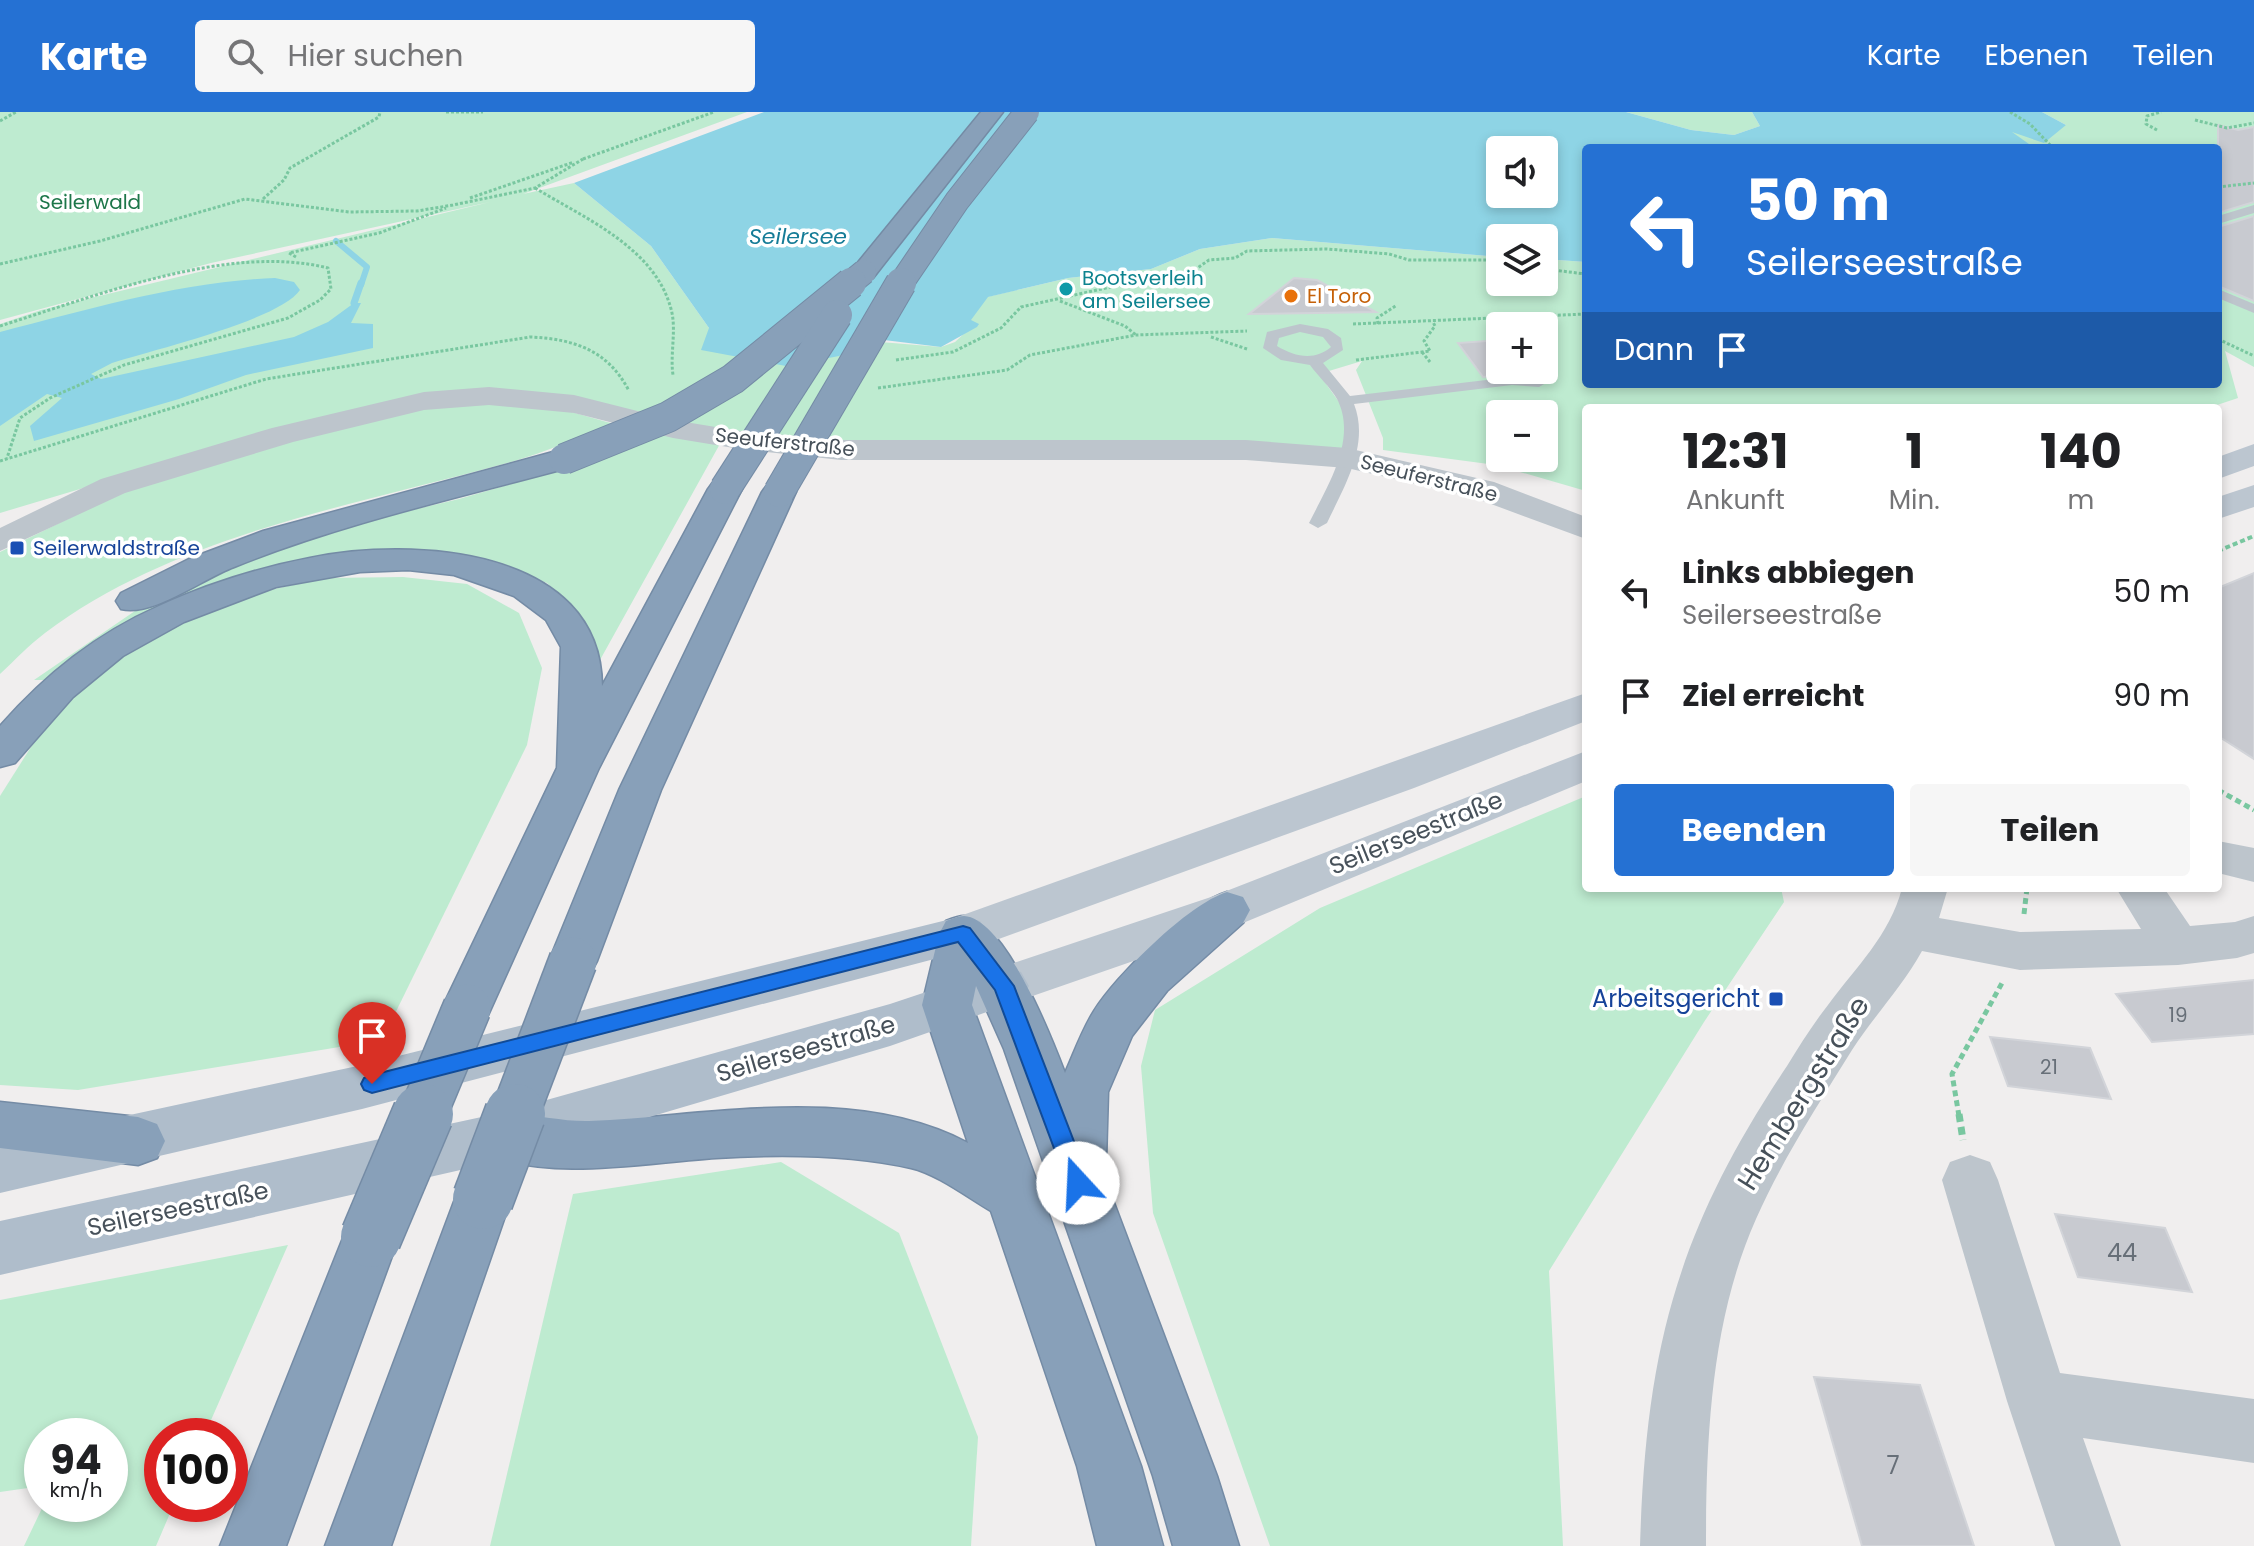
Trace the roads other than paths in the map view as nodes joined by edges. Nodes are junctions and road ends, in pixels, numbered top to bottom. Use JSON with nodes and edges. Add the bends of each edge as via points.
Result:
{"nodes":[{"id":1,"x":992,"y":112,"type":"edge"},
{"id":2,"x":1027,"y":112,"type":"edge"},
{"id":3,"x":2254,"y":209,"type":"edge"},
{"id":4,"x":2222,"y":219,"type":"edge"},
{"id":5,"x":864,"y":272,"type":"junction"},
{"id":6,"x":2222,"y":295,"type":"edge"},
{"id":7,"x":2254,"y":309,"type":"edge"},
{"id":8,"x":1317,"y":364,"type":"road end"},
{"id":9,"x":1486,"y":384,"type":"edge"},
{"id":10,"x":1345,"y":401,"type":"junction"},
{"id":11,"x":2254,"y":454,"type":"edge"},
{"id":12,"x":1347,"y":458,"type":"junction"},
{"id":13,"x":2222,"y":467,"type":"edge"},
{"id":14,"x":1318,"y":523,"type":"dead end"},
{"id":15,"x":1582,"y":527,"type":"edge"},
{"id":16,"x":0,"y":541,"type":"edge"},
{"id":17,"x":0,"y":705,"type":"edge"},
{"id":18,"x":1582,"y":708,"type":"edge"},
{"id":19,"x":0,"y":753,"type":"edge"},
{"id":20,"x":1582,"y":767,"type":"edge"},
{"id":21,"x":578,"y":768,"type":"junction"},
{"id":22,"x":2222,"y":858,"type":"edge"},
{"id":23,"x":2254,"y":865,"type":"edge"},
{"id":24,"x":2142,"y":892,"type":"edge"},
{"id":25,"x":1917,"y":909,"type":"edge"},
{"id":26,"x":1227,"y":910,"type":"junction"},
{"id":27,"x":963,"y":934,"type":"junction"},
{"id":28,"x":2254,"y":934,"type":"edge"},
{"id":29,"x":2178,"y":946,"type":"junction"},
{"id":30,"x":1004,"y":986,"type":"junction"},
{"id":31,"x":947,"y":1005,"type":"junction"},
{"id":32,"x":0,"y":1125,"type":"edge"},
{"id":33,"x":500,"y":1137,"type":"junction"},
{"id":34,"x":138,"y":1141,"type":"junction"},
{"id":35,"x":0,"y":1168,"type":"edge"},
{"id":36,"x":1970,"y":1180,"type":"road end"},
{"id":37,"x":1078,"y":1183,"type":"junction"},
{"id":38,"x":1017,"y":1196,"type":"junction"},
{"id":39,"x":0,"y":1248,"type":"edge"},
{"id":40,"x":2038,"y":1401,"type":"junction"},
{"id":41,"x":2254,"y":1431,"type":"edge"},
{"id":42,"x":253,"y":1546,"type":"edge"},
{"id":43,"x":358,"y":1546,"type":"edge"},
{"id":44,"x":1130,"y":1546,"type":"edge"},
{"id":45,"x":1206,"y":1546,"type":"edge"},
{"id":46,"x":1673,"y":1546,"type":"edge"},
{"id":47,"x":2088,"y":1546,"type":"edge"}],
"edges":[{"from":1,"to":5,"type":"highway"},
{"from":2,"to":43,"type":"highway","bridge":true,"via":[[966,187],[879,317],[779,492],[640,790],[483,1199]]},
{"from":3,"to":4,"type":"lane"},
{"from":5,"to":17,"type":"highway","bridge":true,"via":[[733,379],[668,417],[564,459],[342,518],[204,566],[62,648]]},
{"from":5,"to":21,"type":"highway","bridge":true,"via":[[725,489]]},
{"from":6,"to":7,"type":"lane"},
{"from":8,"to":10,"type":"lane"},
{"from":9,"to":10,"type":"lane"},
{"from":10,"to":12,"type":"lane"},
{"from":11,"to":13,"type":"main road"},
{"from":12,"to":14,"type":"lane"},
{"from":12,"to":15,"type":"street","name":"Seeuferstraße","via":[[1482,489]]},
{"from":12,"to":16,"type":"street","name":"Seeuferstraße","via":[[1246,450],[841,450],[727,438],[574,404],[458,396],[283,435],[113,486]]},
{"from":18,"to":27,"type":"main road"},
{"from":19,"to":21,"type":"highway","via":[[44,699],[91,660],[178,611],[294,572],[355,562],[418,560],[481,569],[531,587],[562,613],[580,648]]},
{"from":20,"to":26,"type":"main road","name":"Seilerseestraße"},
{"from":21,"to":42,"type":"highway","bridge":true,"via":[[467,1008],[371,1237]]},
{"from":22,"to":23,"type":"street"},
{"from":24,"to":29,"type":"street"},
{"from":25,"to":29,"type":"street","via":[[2020,951]]},
{"from":25,"to":46,"type":"street","name":"Hembergstraße","via":[[1747,1178],[1711,1265],[1687,1356],[1673,1481]]},
{"from":26,"to":30,"type":"main road","name":"Seilerseestraße"},
{"from":26,"to":37,"type":"highway","via":[[1150,977],[1112,1025],[1082,1092]]},
{"from":27,"to":30,"type":"highway"},
{"from":27,"to":31,"type":"highway"},
{"from":27,"to":34,"type":"main road"},
{"from":28,"to":29,"type":"street"},
{"from":30,"to":31,"type":"main road","name":"Seilerseestraße"},
{"from":30,"to":37,"type":"highway"},
{"from":31,"to":33,"type":"main road","name":"Seilerseestraße"},
{"from":31,"to":38,"type":"highway"},
{"from":32,"to":34,"type":"highway"},
{"from":33,"to":38,"type":"highway","via":[[586,1145],[720,1134],[838,1133],[923,1146]]},
{"from":33,"to":39,"type":"main road","name":"Seilerseestraße"},
{"from":34,"to":35,"type":"main road"},
{"from":36,"to":40,"type":"street"},
{"from":37,"to":45,"type":"highway"},
{"from":38,"to":44,"type":"highway","via":[[1109,1466]]},
{"from":40,"to":41,"type":"street"},
{"from":40,"to":47,"type":"street"}]}
